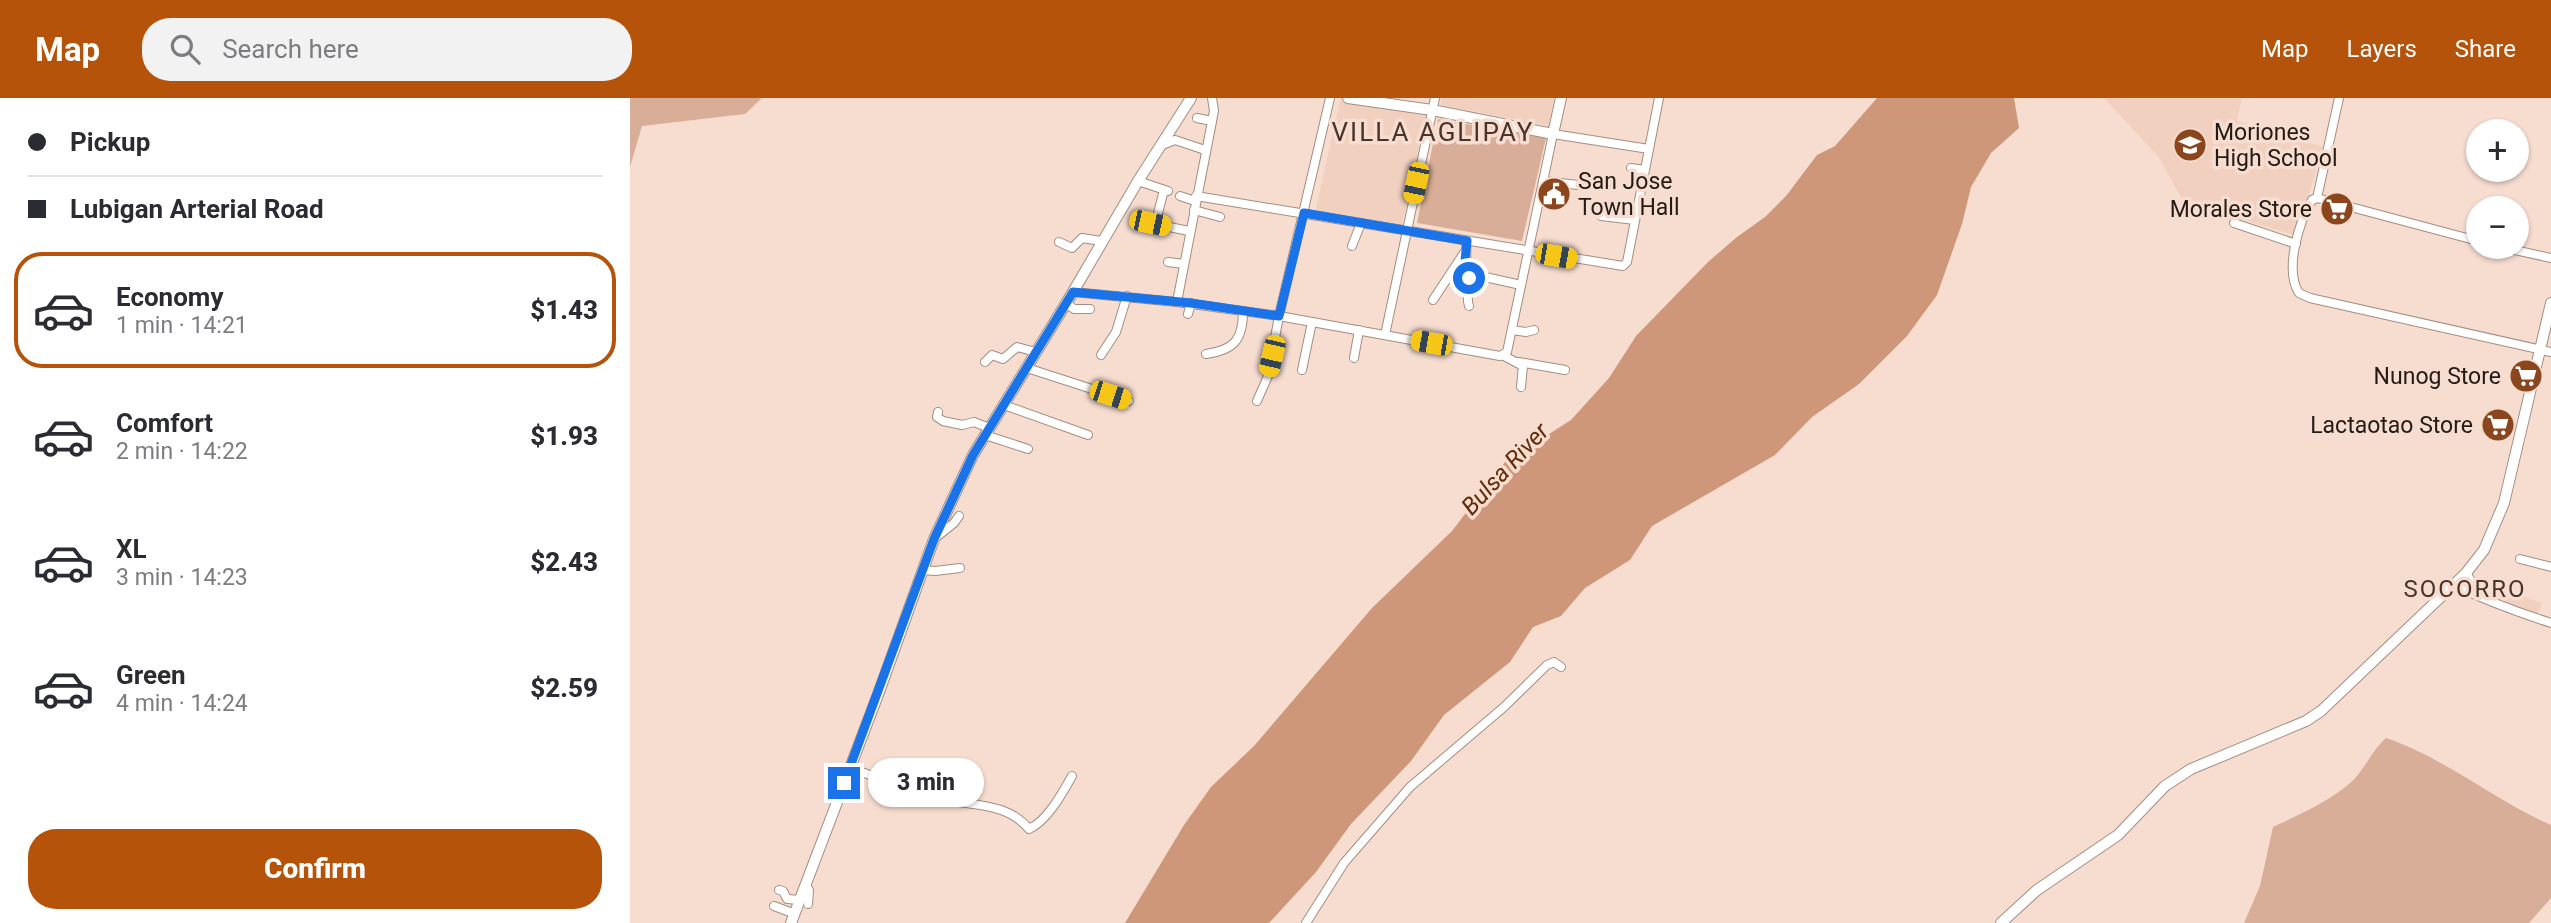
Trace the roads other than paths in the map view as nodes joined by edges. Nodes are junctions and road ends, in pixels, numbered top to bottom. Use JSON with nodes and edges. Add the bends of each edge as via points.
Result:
{"nodes":[{"id":1,"x":1191,"y":98,"type":"edge"},
{"id":2,"x":1212,"y":98,"type":"edge"},
{"id":3,"x":1330,"y":98,"type":"edge"},
{"id":4,"x":1348,"y":98,"type":"edge"},
{"id":5,"x":1435,"y":98,"type":"edge"},
{"id":6,"x":1561,"y":98,"type":"edge"},
{"id":7,"x":1659,"y":98,"type":"edge"},
{"id":8,"x":2339,"y":98,"type":"edge"},
{"id":9,"x":1432,"y":110,"type":"junction"},
{"id":10,"x":1197,"y":118,"type":"dead end"},
{"id":11,"x":1212,"y":121,"type":"junction"},
{"id":12,"x":1553,"y":134,"type":"junction"},
{"id":13,"x":1160,"y":146,"type":"junction"},
{"id":14,"x":1649,"y":149,"type":"junction"},
{"id":15,"x":1205,"y":150,"type":"junction"},
{"id":16,"x":1631,"y":168,"type":"dead end"},
{"id":17,"x":1645,"y":170,"type":"junction"},
{"id":18,"x":1138,"y":181,"type":"junction"},
{"id":19,"x":1543,"y":181,"type":"junction"},
{"id":20,"x":1578,"y":185,"type":"dead end"},
{"id":21,"x":1180,"y":196,"type":"dead end"},
{"id":22,"x":2317,"y":198,"type":"junction"},
{"id":23,"x":1195,"y":202,"type":"junction"},
{"id":24,"x":1158,"y":213,"type":"dead end"},
{"id":25,"x":1304,"y":213,"type":"junction"},
{"id":26,"x":1601,"y":216,"type":"dead end"},
{"id":27,"x":1220,"y":217,"type":"dead end"},
{"id":28,"x":1635,"y":220,"type":"junction"},
{"id":29,"x":1150,"y":223,"type":"dead end"},
{"id":30,"x":1361,"y":223,"type":"junction"},
{"id":31,"x":2234,"y":223,"type":"dead end"},
{"id":32,"x":1189,"y":231,"type":"junction"},
{"id":33,"x":1406,"y":231,"type":"junction"},
{"id":34,"x":2466,"y":238,"type":"edge"},
{"id":35,"x":1101,"y":241,"type":"junction"},
{"id":36,"x":1059,"y":242,"type":"dead end"},
{"id":37,"x":2296,"y":244,"type":"junction"},
{"id":38,"x":1352,"y":246,"type":"dead end"},
{"id":39,"x":1466,"y":246,"type":"junction"},
{"id":40,"x":1529,"y":251,"type":"junction"},
{"id":41,"x":2529,"y":253,"type":"edge"},
{"id":42,"x":2551,"y":258,"type":"edge"},
{"id":43,"x":1168,"y":262,"type":"dead end"},
{"id":44,"x":1184,"y":264,"type":"junction"},
{"id":45,"x":1485,"y":277,"type":"dead end"},
{"id":46,"x":1521,"y":285,"type":"junction"},
{"id":47,"x":1073,"y":292,"type":"junction"},
{"id":48,"x":1127,"y":296,"type":"junction"},
{"id":49,"x":1433,"y":300,"type":"dead end"},
{"id":50,"x":1177,"y":302,"type":"junction"},
{"id":51,"x":1066,"y":303,"type":"junction"},
{"id":52,"x":1191,"y":303,"type":"junction"},
{"id":53,"x":2551,"y":303,"type":"edge"},
{"id":54,"x":1469,"y":306,"type":"dead end"},
{"id":55,"x":1090,"y":309,"type":"dead end"},
{"id":56,"x":1243,"y":312,"type":"junction"},
{"id":57,"x":1188,"y":314,"type":"dead end"},
{"id":58,"x":1279,"y":316,"type":"junction"},
{"id":59,"x":1312,"y":322,"type":"junction"},
{"id":60,"x":1359,"y":330,"type":"junction"},
{"id":61,"x":1512,"y":330,"type":"junction"},
{"id":62,"x":1534,"y":330,"type":"dead end"},
{"id":63,"x":1385,"y":335,"type":"junction"},
{"id":64,"x":2546,"y":351,"type":"edge"},
{"id":65,"x":1036,"y":352,"type":"junction"},
{"id":66,"x":1206,"y":354,"type":"dead end"},
{"id":67,"x":1101,"y":355,"type":"dead end"},
{"id":68,"x":1504,"y":356,"type":"junction"},
{"id":69,"x":1354,"y":358,"type":"dead end"},
{"id":70,"x":985,"y":362,"type":"dead end"},
{"id":71,"x":1519,"y":362,"type":"junction"},
{"id":72,"x":1027,"y":368,"type":"junction"},
{"id":73,"x":1302,"y":370,"type":"dead end"},
{"id":74,"x":1565,"y":370,"type":"dead end"},
{"id":75,"x":1521,"y":387,"type":"dead end"},
{"id":76,"x":1129,"y":401,"type":"dead end"},
{"id":77,"x":1257,"y":401,"type":"dead end"},
{"id":78,"x":1004,"y":405,"type":"junction"},
{"id":79,"x":938,"y":412,"type":"dead end"},
{"id":80,"x":987,"y":431,"type":"junction"},
{"id":81,"x":1088,"y":435,"type":"dead end"},
{"id":82,"x":1028,"y":449,"type":"dead end"},
{"id":83,"x":958,"y":516,"type":"dead end"},
{"id":84,"x":934,"y":539,"type":"junction"},
{"id":85,"x":2520,"y":559,"type":"dead end"},
{"id":86,"x":2551,"y":567,"type":"edge"},
{"id":87,"x":960,"y":568,"type":"dead end"},
{"id":88,"x":923,"y":570,"type":"junction"},
{"id":89,"x":2466,"y":573,"type":"junction"},
{"id":90,"x":2453,"y":585,"type":"junction"},
{"id":91,"x":2480,"y":595,"type":"junction"},
{"id":92,"x":2551,"y":623,"type":"edge"},
{"id":93,"x":1561,"y":667,"type":"dead end"},
{"id":94,"x":850,"y":768,"type":"junction"},
{"id":95,"x":1072,"y":776,"type":"dead end"},
{"id":96,"x":851,"y":791,"type":"dead end"},
{"id":97,"x":838,"y":797,"type":"junction"},
{"id":98,"x":779,"y":890,"type":"dead end"},
{"id":99,"x":804,"y":902,"type":"junction"},
{"id":100,"x":774,"y":906,"type":"dead end"},
{"id":101,"x":793,"y":918,"type":"edge"},
{"id":102,"x":1306,"y":923,"type":"edge"},
{"id":103,"x":2001,"y":923,"type":"edge"}],
"edges":[{"from":1,"to":13,"type":"main road"},
{"from":2,"to":11,"type":"street"},
{"from":3,"to":25,"type":"street"},
{"from":4,"to":9,"type":"main road"},
{"from":5,"to":9,"type":"street"},
{"from":6,"to":12,"type":"main road"},
{"from":7,"to":14,"type":"street"},
{"from":8,"to":22,"type":"street"},
{"from":9,"to":12,"type":"main road"},
{"from":9,"to":33,"type":"street"},
{"from":10,"to":11,"type":"street"},
{"from":11,"to":15,"type":"street"},
{"from":12,"to":14,"type":"street"},
{"from":12,"to":19,"type":"street"},
{"from":13,"to":15,"type":"street","via":[[1175,140]]},
{"from":13,"to":18,"type":"main road"},
{"from":14,"to":17,"type":"street"},
{"from":15,"to":23,"type":"street"},
{"from":16,"to":17,"type":"street"},
{"from":17,"to":28,"type":"street"},
{"from":18,"to":24,"type":"street","via":[[1166,191]]},
{"from":18,"to":35,"type":"main road"},
{"from":19,"to":20,"type":"street"},
{"from":19,"to":40,"type":"street"},
{"from":21,"to":23,"type":"street"},
{"from":22,"to":34,"type":"street"},
{"from":22,"to":37,"type":"street","via":[[2308,205]]},
{"from":23,"to":25,"type":"street"},
{"from":23,"to":27,"type":"street"},
{"from":23,"to":32,"type":"street"},
{"from":25,"to":30,"type":"street"},
{"from":25,"to":58,"type":"street"},
{"from":26,"to":28,"type":"street"},
{"from":28,"to":40,"type":"street","via":[[1623,266]]},
{"from":29,"to":32,"type":"street"},
{"from":30,"to":33,"type":"street"},
{"from":30,"to":38,"type":"street"},
{"from":31,"to":37,"type":"street"},
{"from":32,"to":44,"type":"street"},
{"from":33,"to":39,"type":"street"},
{"from":33,"to":63,"type":"street"},
{"from":35,"to":36,"type":"street","via":[[1086,234],[1072,247]]},
{"from":35,"to":47,"type":"main road"},
{"from":37,"to":64,"type":"street","via":[[2294,286],[2310,298]]},
{"from":39,"to":40,"type":"street"},
{"from":39,"to":49,"type":"street"},
{"from":39,"to":54,"type":"street"},
{"from":40,"to":46,"type":"street"},
{"from":41,"to":42,"type":"street"},
{"from":43,"to":44,"type":"street"},
{"from":44,"to":50,"type":"street"},
{"from":45,"to":46,"type":"street"},
{"from":46,"to":61,"type":"street"},
{"from":47,"to":48,"type":"street"},
{"from":47,"to":51,"type":"main road"},
{"from":48,"to":50,"type":"street"},
{"from":48,"to":67,"type":"street","via":[[1116,332]]},
{"from":50,"to":52,"type":"street"},
{"from":51,"to":55,"type":"street","via":[[1074,309]]},
{"from":51,"to":65,"type":"main road"},
{"from":52,"to":56,"type":"street"},
{"from":52,"to":57,"type":"street"},
{"from":53,"to":64,"type":"main road"},
{"from":56,"to":58,"type":"street"},
{"from":56,"to":66,"type":"street","via":[[1240,336],[1227,349]]},
{"from":58,"to":59,"type":"street"},
{"from":58,"to":77,"type":"street","via":[[1268,376]]},
{"from":59,"to":60,"type":"street"},
{"from":59,"to":73,"type":"street"},
{"from":60,"to":63,"type":"street"},
{"from":60,"to":69,"type":"street"},
{"from":61,"to":62,"type":"street"},
{"from":61,"to":68,"type":"street"},
{"from":63,"to":68,"type":"street"},
{"from":64,"to":89,"type":"main road","via":[[2504,503],[2488,542]]},
{"from":65,"to":70,"type":"street","via":[[1017,347],[1003,359],[992,355]]},
{"from":65,"to":72,"type":"main road"},
{"from":68,"to":71,"type":"street"},
{"from":71,"to":74,"type":"street"},
{"from":71,"to":75,"type":"street","via":[[1524,371]]},
{"from":72,"to":76,"type":"street"},
{"from":72,"to":78,"type":"main road"},
{"from":78,"to":80,"type":"main road"},
{"from":78,"to":81,"type":"street"},
{"from":79,"to":80,"type":"street","via":[[943,421],[974,422]]},
{"from":80,"to":82,"type":"street"},
{"from":80,"to":84,"type":"main road"},
{"from":83,"to":84,"type":"street"},
{"from":84,"to":88,"type":"main road"},
{"from":85,"to":86,"type":"street"},
{"from":87,"to":88,"type":"street"},
{"from":88,"to":94,"type":"main road"},
{"from":89,"to":90,"type":"main road"},
{"from":89,"to":91,"type":"street"},
{"from":90,"to":91,"type":"street"},
{"from":90,"to":103,"type":"main road","via":[[2321,711],[2191,769],[2165,786],[2118,835],[2038,890]]},
{"from":91,"to":92,"type":"street"},
{"from":93,"to":102,"type":"street","via":[[1554,662],[1547,665],[1410,787],[1343,863]]},
{"from":94,"to":95,"type":"street","via":[[937,798],[1016,815],[1028,829],[1041,820]]},
{"from":94,"to":97,"type":"main road"},
{"from":96,"to":97,"type":"street"},
{"from":97,"to":99,"type":"main road","via":[[804,887]]},
{"from":98,"to":99,"type":"street","via":[[787,899]]},
{"from":99,"to":101,"type":"main road"},
{"from":100,"to":101,"type":"street"}]}
